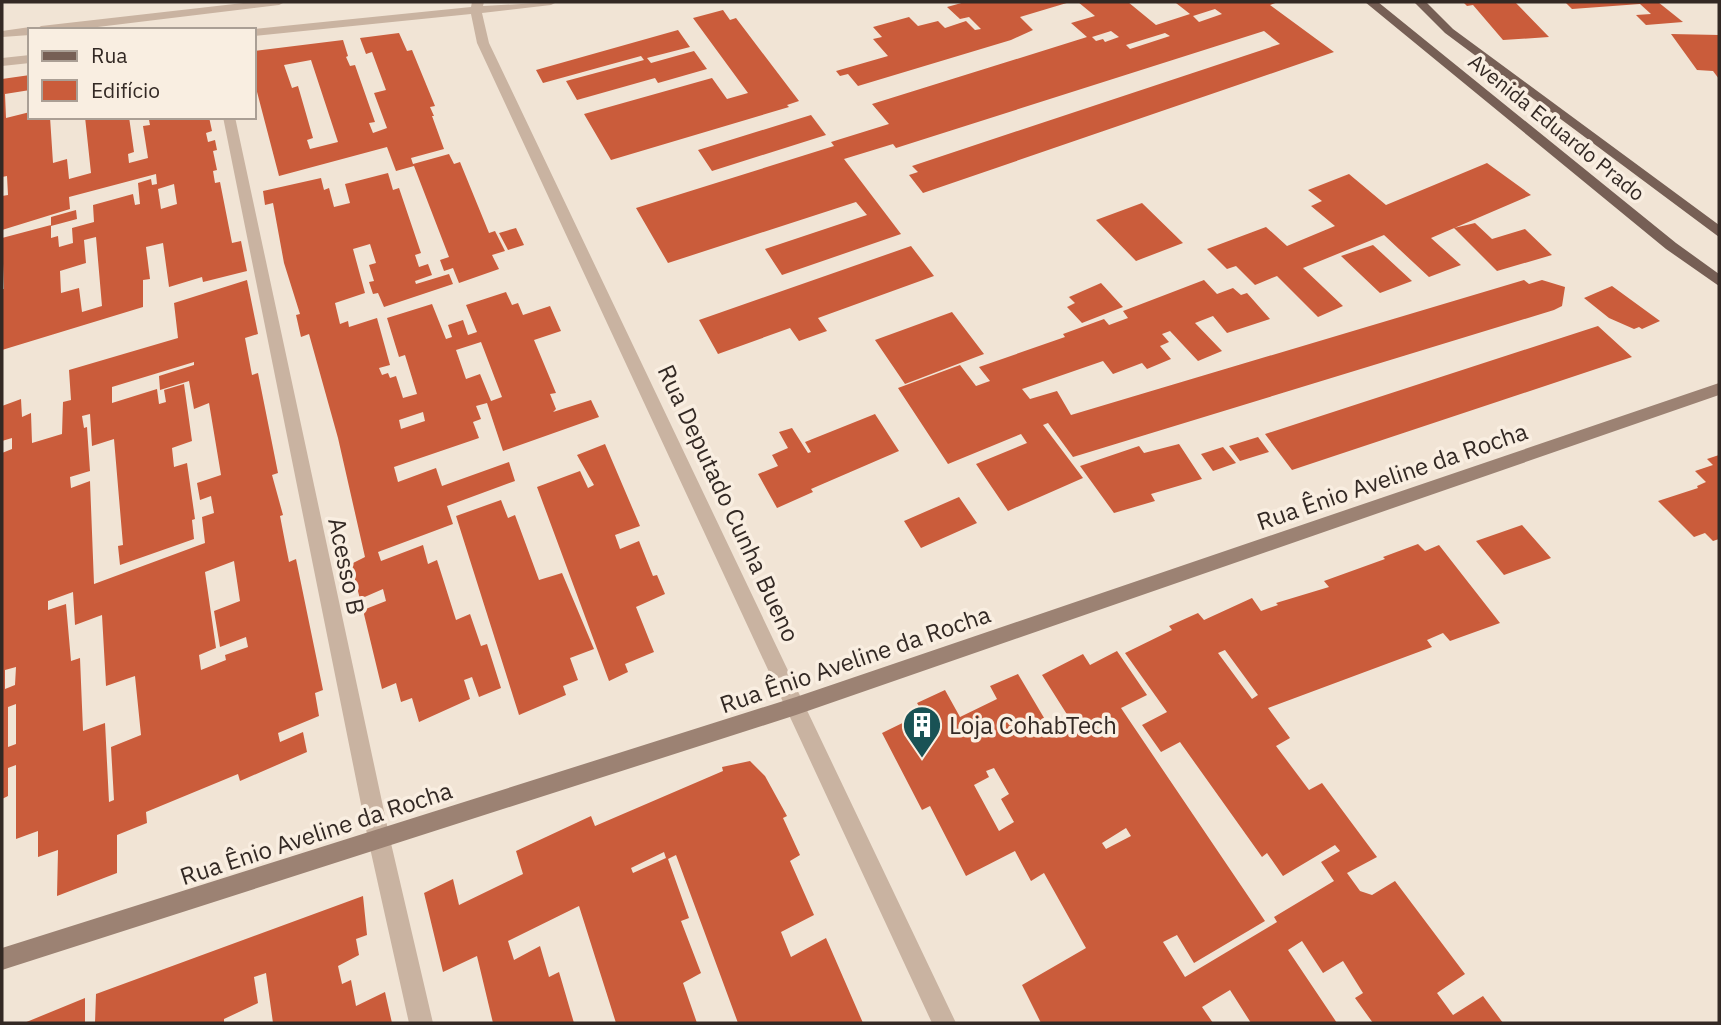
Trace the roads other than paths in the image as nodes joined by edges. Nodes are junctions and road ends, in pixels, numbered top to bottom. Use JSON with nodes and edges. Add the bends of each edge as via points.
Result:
{"nodes":[{"id":1,"x":279,"y":2,"type":"edge"},
{"id":2,"x":551,"y":2,"type":"edge"},
{"id":3,"x":1371,"y":2,"type":"edge"},
{"id":4,"x":1420,"y":2,"type":"edge"},
{"id":5,"x":477,"y":6,"type":"edge"},
{"id":6,"x":57,"y":28,"type":"edge"},
{"id":7,"x":28,"y":31,"type":"edge"},
{"id":8,"x":256,"y":33,"type":"edge"},
{"id":9,"x":2,"y":34,"type":"edge"},
{"id":10,"x":28,"y":59,"type":"edge"},
{"id":11,"x":2,"y":62,"type":"edge"},
{"id":12,"x":229,"y":119,"type":"edge"},
{"id":13,"x":1719,"y":232,"type":"edge"},
{"id":14,"x":1719,"y":281,"type":"edge"},
{"id":15,"x":1719,"y":389,"type":"edge"},
{"id":16,"x":796,"y":706,"type":"junction"},
{"id":17,"x":379,"y":839,"type":"junction"},
{"id":18,"x":2,"y":959,"type":"edge"},
{"id":19,"x":421,"y":1023,"type":"edge"},
{"id":20,"x":944,"y":1023,"type":"edge"}],
"edges":[{"from":1,"to":6,"type":"street"},
{"from":2,"to":5,"type":"street"},
{"from":3,"to":14,"type":"main road","name":"Avenida Eduardo Prado"},
{"from":4,"to":13,"type":"main road","name":"Avenida Eduardo Prado","via":[[1449,31]]},
{"from":5,"to":8,"type":"street"},
{"from":5,"to":16,"type":"street","name":"Rua Deputado Cunha Bueno","via":[[483,43]]},
{"from":7,"to":9,"type":"street"},
{"from":10,"to":11,"type":"street"},
{"from":12,"to":17,"type":"street","name":"Acesso B"},
{"from":15,"to":16,"type":"street","name":"Rua Ênio Aveline da Rocha"},
{"from":16,"to":17,"type":"street","name":"Rua Ênio Aveline da Rocha"},
{"from":16,"to":20,"type":"street","name":"Rua Deputado Cunha Bueno"},
{"from":17,"to":18,"type":"street","name":"Rua Ênio Aveline da Rocha"},
{"from":17,"to":19,"type":"street","name":"Acesso B"}]}
